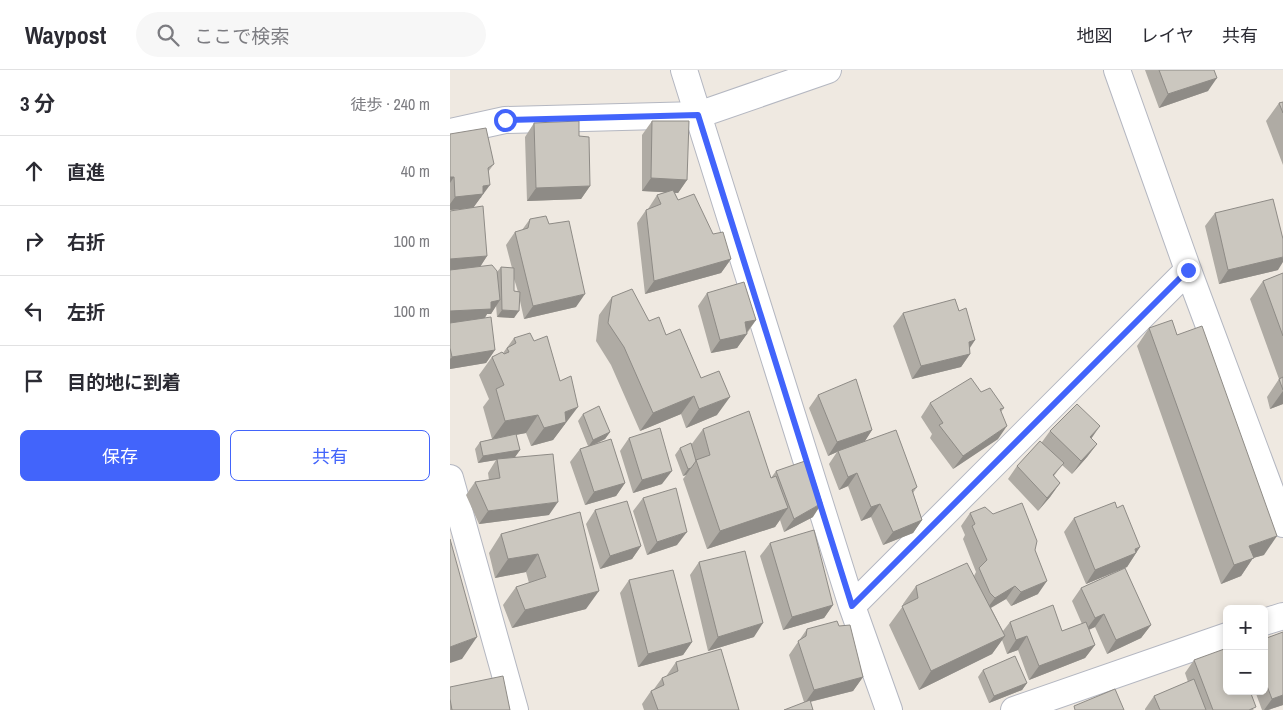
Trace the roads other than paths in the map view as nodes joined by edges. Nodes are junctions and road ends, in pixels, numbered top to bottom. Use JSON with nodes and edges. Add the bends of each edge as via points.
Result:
{"nodes":[{"id":1,"x":684,"y":70,"type":"edge"},
{"id":2,"x":828,"y":70,"type":"edge"},
{"id":3,"x":1117,"y":70,"type":"edge"},
{"id":4,"x":698,"y":115,"type":"junction"},
{"id":5,"x":450,"y":132,"type":"edge"},
{"id":6,"x":1188,"y":270,"type":"junction"},
{"id":7,"x":450,"y":478,"type":"edge"},
{"id":8,"x":1283,"y":524,"type":"edge"},
{"id":9,"x":852,"y":606,"type":"junction"},
{"id":10,"x":1283,"y":616,"type":"edge"},
{"id":11,"x":1268,"y":621,"type":"edge"},
{"id":12,"x":1223,"y":637,"type":"edge"},
{"id":13,"x":515,"y":710,"type":"edge"},
{"id":14,"x":890,"y":710,"type":"edge"},
{"id":15,"x":1014,"y":710,"type":"edge"}],
"edges":[{"from":1,"to":4,"type":"street"},
{"from":2,"to":4,"type":"street"},
{"from":3,"to":6,"type":"street"},
{"from":4,"to":5,"type":"street","via":[[505,120]]},
{"from":4,"to":9,"type":"street"},
{"from":6,"to":8,"type":"street"},
{"from":6,"to":9,"type":"street"},
{"from":7,"to":13,"type":"street"},
{"from":9,"to":14,"type":"street"},
{"from":10,"to":11,"type":"street"},
{"from":12,"to":15,"type":"street"}]}
